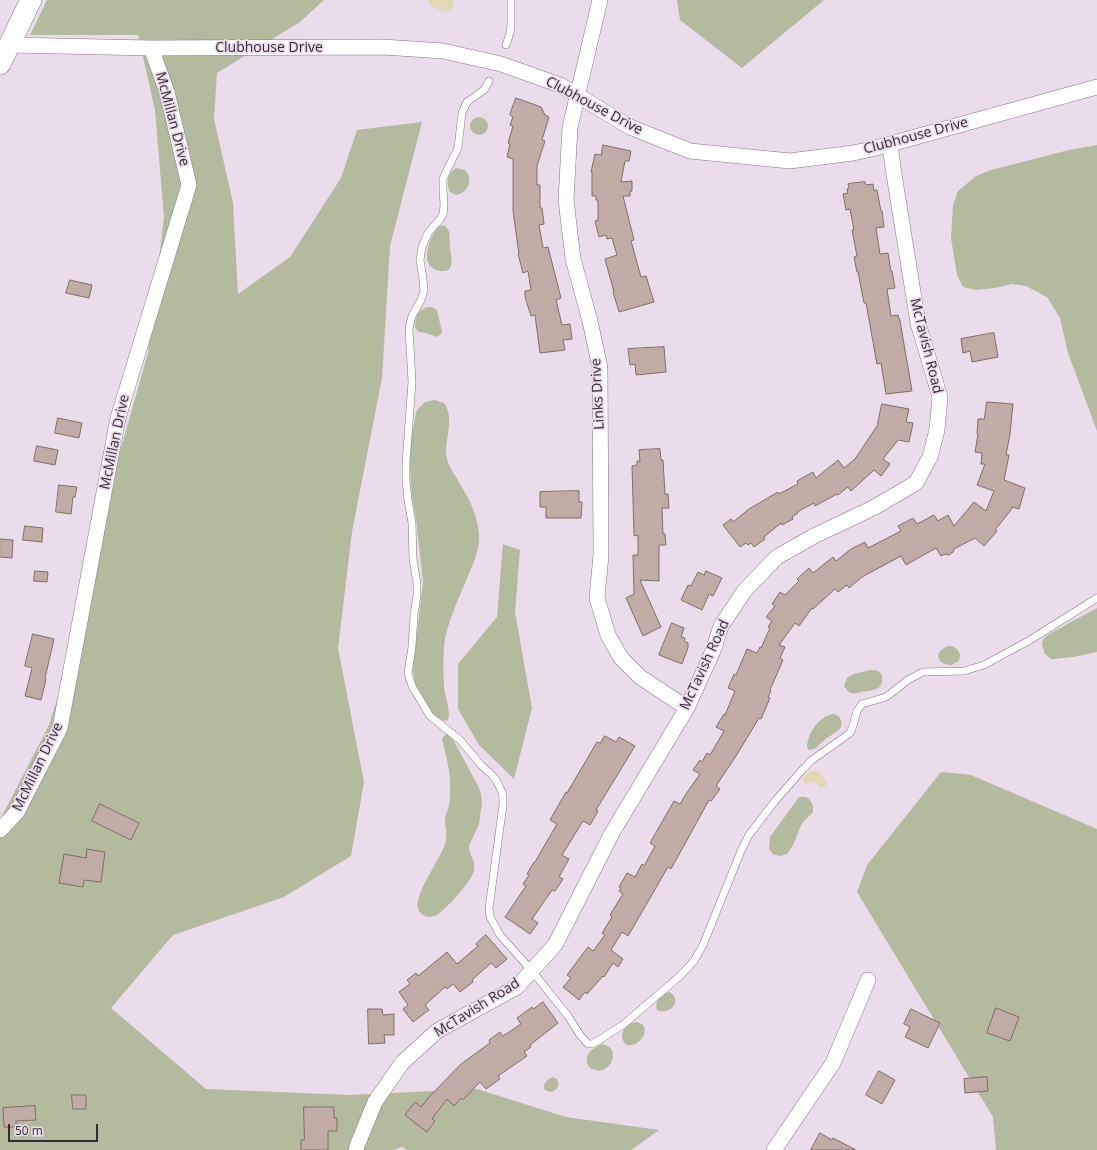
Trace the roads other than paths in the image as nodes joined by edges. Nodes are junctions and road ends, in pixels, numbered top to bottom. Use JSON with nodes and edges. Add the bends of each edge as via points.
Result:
{"nodes":[{"id":1,"x":31,"y":0,"type":"edge"},
{"id":2,"x":512,"y":0,"type":"edge"},
{"id":3,"x":600,"y":0,"type":"edge"},
{"id":4,"x":9,"y":45,"type":"junction"},
{"id":5,"x":506,"y":45,"type":"dead end"},
{"id":6,"x":151,"y":48,"type":"junction"},
{"id":7,"x":0,"y":64,"type":"edge"},
{"id":8,"x":490,"y":81,"type":"dead end"},
{"id":9,"x":1097,"y":87,"type":"edge"},
{"id":10,"x":577,"y":96,"type":"junction"},
{"id":11,"x":890,"y":144,"type":"junction"},
{"id":12,"x":1097,"y":598,"type":"edge"},
{"id":13,"x":687,"y":708,"type":"junction"},
{"id":14,"x":0,"y":830,"type":"edge"},
{"id":15,"x":532,"y":971,"type":"junction"},
{"id":16,"x":868,"y":980,"type":"dead end"},
{"id":17,"x":356,"y":1150,"type":"edge"},
{"id":18,"x":774,"y":1150,"type":"edge"}],
"edges":[{"from":1,"to":4,"type":"street"},
{"from":2,"to":5,"type":"lane","via":[[510,33]]},
{"from":3,"to":10,"type":"street","name":"Links Drive"},
{"from":4,"to":6,"type":"street","name":"Clubhouse Drive"},
{"from":4,"to":7,"type":"street"},
{"from":6,"to":10,"type":"street","name":"Clubhouse Drive","via":[[383,47],[443,51],[501,64],[560,85]]},
{"from":6,"to":14,"type":"street","name":"McMillan Drive","via":[[167,92],[190,185],[118,418],[60,728],[17,812]]},
{"from":8,"to":15,"type":"lane","via":[[484,90],[467,102],[462,113],[458,148],[444,179],[443,214],[428,233],[422,246],[420,260],[424,291],[409,328],[412,382],[406,487],[412,524],[417,595],[408,672],[412,686],[430,716],[460,740],[492,775],[502,792],[503,805],[489,912],[500,935]]},
{"from":9,"to":11,"type":"street","name":"Clubhouse Drive"},
{"from":10,"to":11,"type":"street","name":"Clubhouse Drive","via":[[630,127],[690,151],[790,161],[853,153]]},
{"from":10,"to":13,"type":"street","name":"Links Drive","via":[[570,127],[566,200],[573,259],[600,368],[601,555],[597,598],[608,635],[621,658],[640,677]]},
{"from":11,"to":13,"type":"street","name":"McTavish Road","via":[[918,323],[940,397],[937,430],[930,457],[916,483],[874,508],[776,557],[745,590],[721,626],[713,651]]},
{"from":12,"to":15,"type":"lane","via":[[984,665],[964,671],[922,672],[886,697],[860,706],[850,733],[803,769],[749,835],[694,961],[624,1024],[596,1042],[588,1044]]},
{"from":13,"to":15,"type":"street","name":"McTavish Road","via":[[612,833],[556,946]]},
{"from":15,"to":17,"type":"street","name":"McTavish Road","via":[[517,987],[437,1031],[402,1063],[375,1102]]},
{"from":16,"to":18,"type":"street","via":[[833,1063]]}]}
